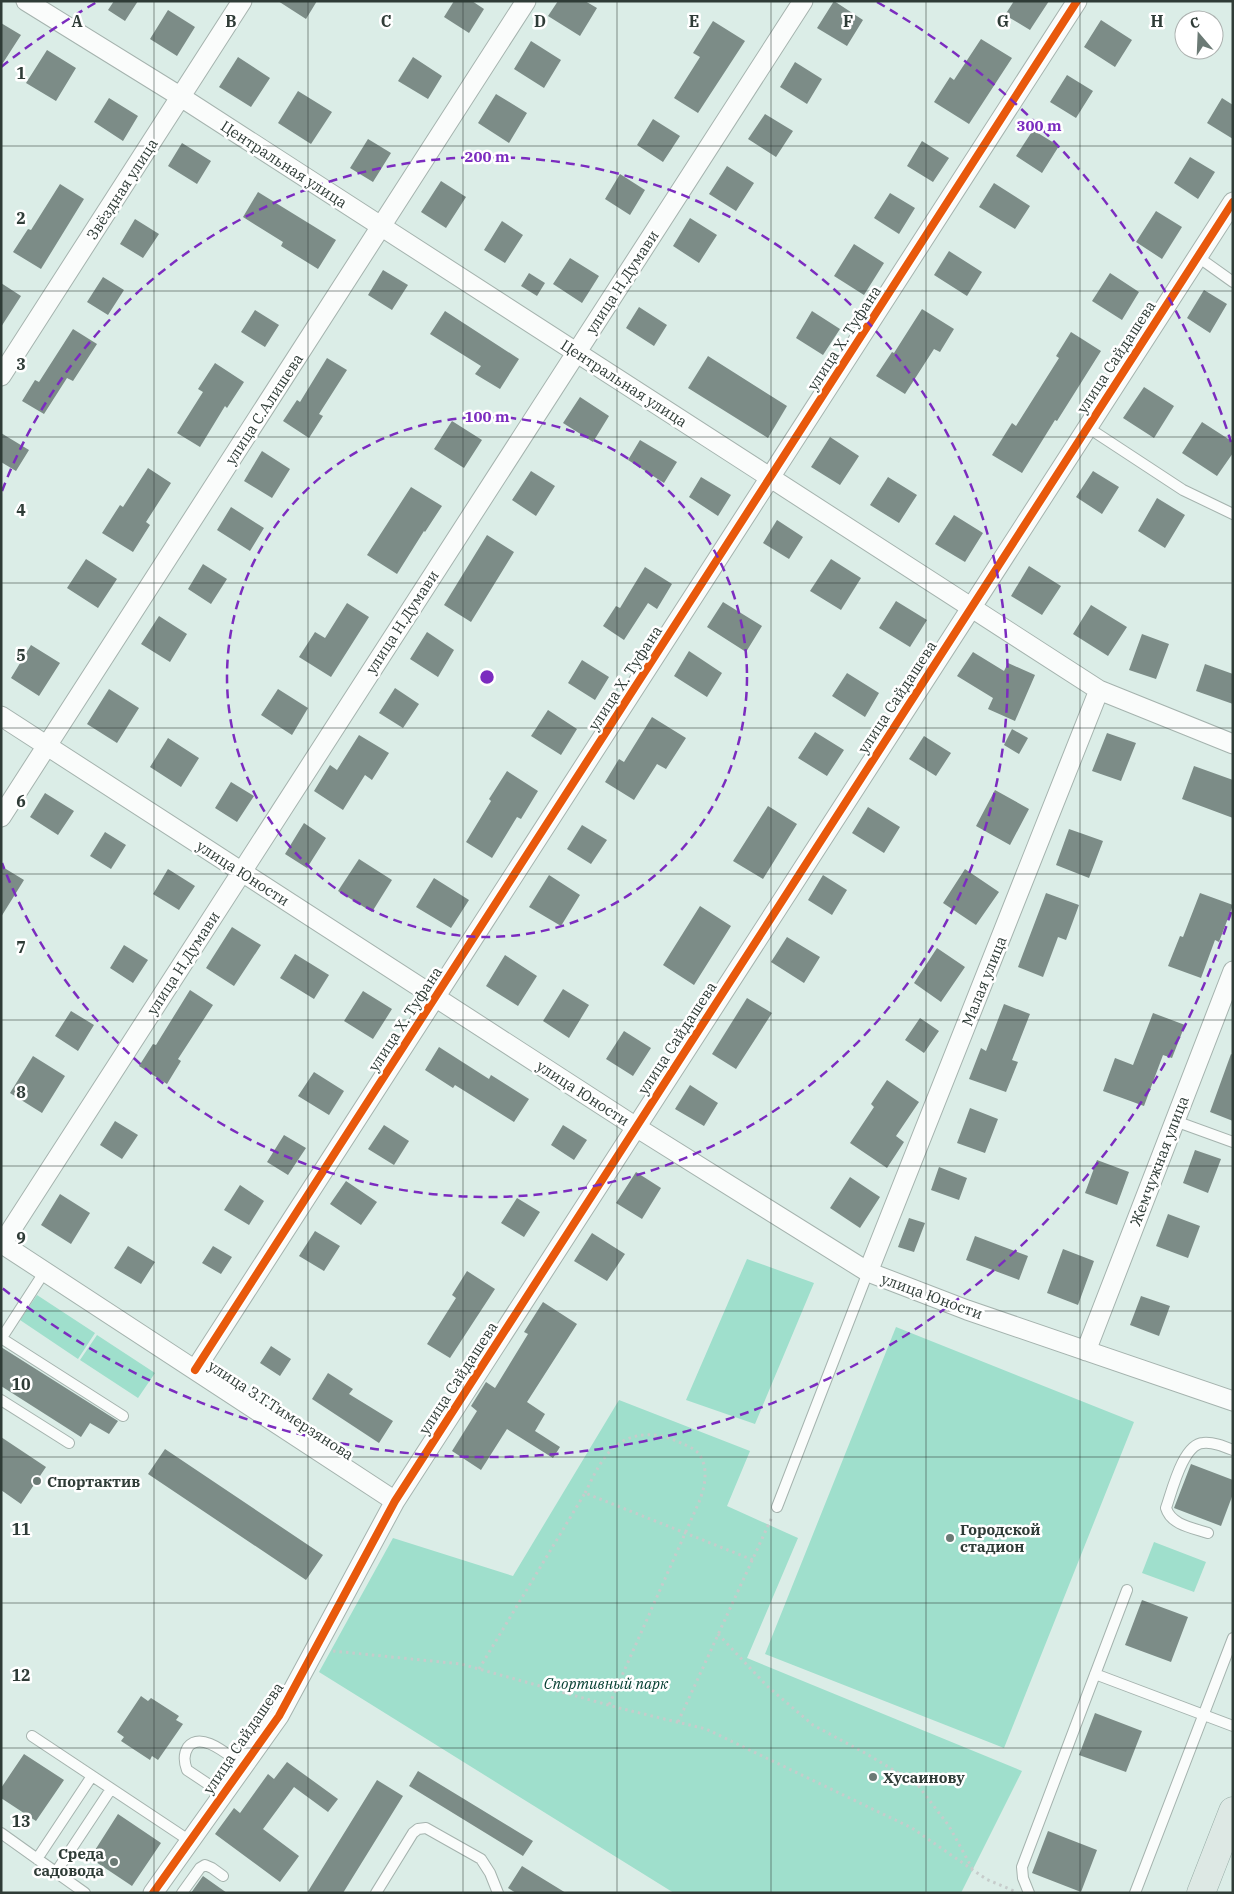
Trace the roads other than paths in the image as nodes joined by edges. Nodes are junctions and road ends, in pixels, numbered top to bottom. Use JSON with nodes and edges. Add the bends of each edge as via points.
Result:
{"nodes":[{"id":1,"x":26,"y":1,"type":"edge"},
{"id":2,"x":242,"y":1,"type":"edge"},
{"id":3,"x":526,"y":1,"type":"edge"},
{"id":4,"x":803,"y":1,"type":"edge"},
{"id":5,"x":1077,"y":1,"type":"edge"},
{"id":6,"x":180,"y":97,"type":"junction"},
{"id":7,"x":1233,"y":202,"type":"edge"},
{"id":8,"x":381,"y":227,"type":"junction"},
{"id":9,"x":1198,"y":256,"type":"junction"},
{"id":10,"x":1233,"y":282,"type":"edge"},
{"id":11,"x":576,"y":353,"type":"junction"},
{"id":12,"x":1,"y":376,"type":"edge"},
{"id":13,"x":1087,"y":427,"type":"junction"},
{"id":14,"x":770,"y":478,"type":"junction"},
{"id":15,"x":1233,"y":514,"type":"edge"},
{"id":16,"x":971,"y":607,"type":"junction"},
{"id":17,"x":1099,"y":690,"type":"junction"},
{"id":18,"x":1,"y":716,"type":"edge"},
{"id":19,"x":1233,"y":744,"type":"edge"},
{"id":20,"x":46,"y":747,"type":"junction"},
{"id":21,"x":1,"y":817,"type":"edge"},
{"id":22,"x":241,"y":873,"type":"junction"},
{"id":23,"x":1233,"y":971,"type":"edge"},
{"id":24,"x":435,"y":998,"type":"junction"},
{"id":25,"x":1175,"y":1121,"type":"junction"},
{"id":26,"x":636,"y":1127,"type":"junction"},
{"id":27,"x":1233,"y":1142,"type":"edge"},
{"id":28,"x":2,"y":1243,"type":"edge"},
{"id":29,"x":45,"y":1271,"type":"junction"},
{"id":30,"x":868,"y":1272,"type":"junction"},
{"id":31,"x":1,"y":1339,"type":"edge"},
{"id":32,"x":1086,"y":1351,"type":"junction"},
{"id":33,"x":195,"y":1370,"type":"junction"},
{"id":34,"x":1,"y":1400,"type":"edge"},
{"id":35,"x":1233,"y":1400,"type":"edge"},
{"id":36,"x":124,"y":1416,"type":"dead end"},
{"id":37,"x":69,"y":1443,"type":"dead end"},
{"id":38,"x":1233,"y":1450,"type":"edge"},
{"id":39,"x":395,"y":1501,"type":"junction"},
{"id":40,"x":777,"y":1508,"type":"road end"},
{"id":41,"x":1208,"y":1533,"type":"dead end"},
{"id":42,"x":1127,"y":1590,"type":"dead end"},
{"id":43,"x":1233,"y":1638,"type":"edge"},
{"id":44,"x":1096,"y":1674,"type":"junction"},
{"id":45,"x":1203,"y":1715,"type":"junction"},
{"id":46,"x":1233,"y":1726,"type":"edge"},
{"id":47,"x":32,"y":1736,"type":"dead end"},
{"id":48,"x":243,"y":1766,"type":"junction"},
{"id":49,"x":92,"y":1776,"type":"junction"},
{"id":50,"x":111,"y":1789,"type":"junction"},
{"id":51,"x":223,"y":1794,"type":"junction"},
{"id":52,"x":1233,"y":1811,"type":"edge"},
{"id":53,"x":1,"y":1833,"type":"edge"},
{"id":54,"x":190,"y":1841,"type":"junction"},
{"id":55,"x":37,"y":1859,"type":"junction"},
{"id":56,"x":56,"y":1872,"type":"junction"},
{"id":57,"x":222,"y":1876,"type":"dead end"},
{"id":58,"x":85,"y":1893,"type":"edge"},
{"id":59,"x":153,"y":1893,"type":"edge"},
{"id":60,"x":182,"y":1893,"type":"edge"},
{"id":61,"x":376,"y":1893,"type":"edge"},
{"id":62,"x":498,"y":1893,"type":"edge"},
{"id":63,"x":1029,"y":1893,"type":"edge"},
{"id":64,"x":1135,"y":1893,"type":"edge"},
{"id":65,"x":1201,"y":1893,"type":"edge"}],
"edges":[{"from":1,"to":6,"type":"street","name":"Центральная улица"},
{"from":2,"to":6,"type":"street","name":"Звёздная улица"},
{"from":3,"to":8,"type":"street","name":"улица С.Алишева"},
{"from":4,"to":11,"type":"street","name":"улица Н.Думави"},
{"from":5,"to":14,"type":"street","name":"улица Х. Туфана"},
{"from":6,"to":8,"type":"street","name":"Центральная улица"},
{"from":6,"to":12,"type":"street","name":"Звёздная улица"},
{"from":7,"to":9,"type":"street","name":"улица Сайдашева"},
{"from":8,"to":11,"type":"street","name":"Центральная улица"},
{"from":8,"to":20,"type":"street","name":"улица С.Алишева"},
{"from":9,"to":10,"type":"lane"},
{"from":9,"to":13,"type":"street","name":"улица Сайдашева"},
{"from":11,"to":14,"type":"street","name":"Центральная улица"},
{"from":11,"to":22,"type":"street","name":"улица Н.Думави"},
{"from":13,"to":15,"type":"lane","via":[[1183,490]]},
{"from":13,"to":16,"type":"street","name":"улица Сайдашева"},
{"from":14,"to":16,"type":"street","name":"Центральная улица"},
{"from":14,"to":24,"type":"street","name":"улица Х. Туфана"},
{"from":16,"to":17,"type":"street","name":"Центральная улица"},
{"from":16,"to":26,"type":"street","name":"улица Сайдашева"},
{"from":17,"to":19,"type":"street","name":"Центральная улица"},
{"from":17,"to":30,"type":"street","name":"Малая улица"},
{"from":18,"to":20,"type":"street","name":"улица Юности"},
{"from":20,"to":21,"type":"street","name":"улица С.Алишева"},
{"from":20,"to":22,"type":"street","name":"улица Юности"},
{"from":22,"to":24,"type":"street","name":"улица Юности"},
{"from":22,"to":28,"type":"street","name":"улица Н.Думави"},
{"from":23,"to":25,"type":"street","name":"Жемчужная улица"},
{"from":24,"to":26,"type":"street","name":"улица Юности"},
{"from":24,"to":33,"type":"street","name":"улица Х. Туфана"},
{"from":25,"to":27,"type":"lane"},
{"from":25,"to":32,"type":"street","name":"Жемчужная улица"},
{"from":26,"to":30,"type":"street","name":"улица Юности"},
{"from":26,"to":39,"type":"street","name":"улица Сайдашева"},
{"from":28,"to":29,"type":"street","name":"улица З.Т.Тимерзянова"},
{"from":29,"to":31,"type":"lane"},
{"from":29,"to":33,"type":"street","name":"улица З.Т.Тимерзянова"},
{"from":30,"to":32,"type":"street","name":"улица Юности"},
{"from":30,"to":40,"type":"lane"},
{"from":31,"to":36,"type":"lane"},
{"from":32,"to":35,"type":"street","name":"улица Юности"},
{"from":33,"to":39,"type":"street","name":"улица З.Т.Тимерзянова"},
{"from":34,"to":37,"type":"lane"},
{"from":38,"to":41,"type":"lane","via":[[1201,1442],[1193,1446],[1186,1454],[1166,1508],[1176,1521]]},
{"from":39,"to":48,"type":"street","name":"улица Сайдашева","via":[[279,1716]]},
{"from":42,"to":44,"type":"lane"},
{"from":43,"to":45,"type":"lane"},
{"from":44,"to":45,"type":"lane"},
{"from":44,"to":63,"type":"lane","via":[[1022,1867]]},
{"from":45,"to":46,"type":"lane"},
{"from":45,"to":64,"type":"lane"},
{"from":47,"to":49,"type":"lane"},
{"from":48,"to":51,"type":"street","name":"улица Сайдашева"},
{"from":48,"to":51,"type":"lane","via":[[207,1741],[199,1741],[187,1749],[184,1756],[187,1770]]},
{"from":49,"to":50,"type":"lane"},
{"from":49,"to":55,"type":"lane"},
{"from":50,"to":54,"type":"lane"},
{"from":50,"to":56,"type":"lane"},
{"from":51,"to":54,"type":"street","name":"улица Сайдашева"},
{"from":52,"to":65,"type":"main road"},
{"from":53,"to":55,"type":"lane"},
{"from":54,"to":59,"type":"street","name":"улица Сайдашева"},
{"from":55,"to":56,"type":"lane"},
{"from":56,"to":58,"type":"lane"},
{"from":57,"to":60,"type":"lane","via":[[212,1868],[200,1868]]},
{"from":61,"to":62,"type":"lane","via":[[413,1833],[426,1828],[481,1860]]}]}
